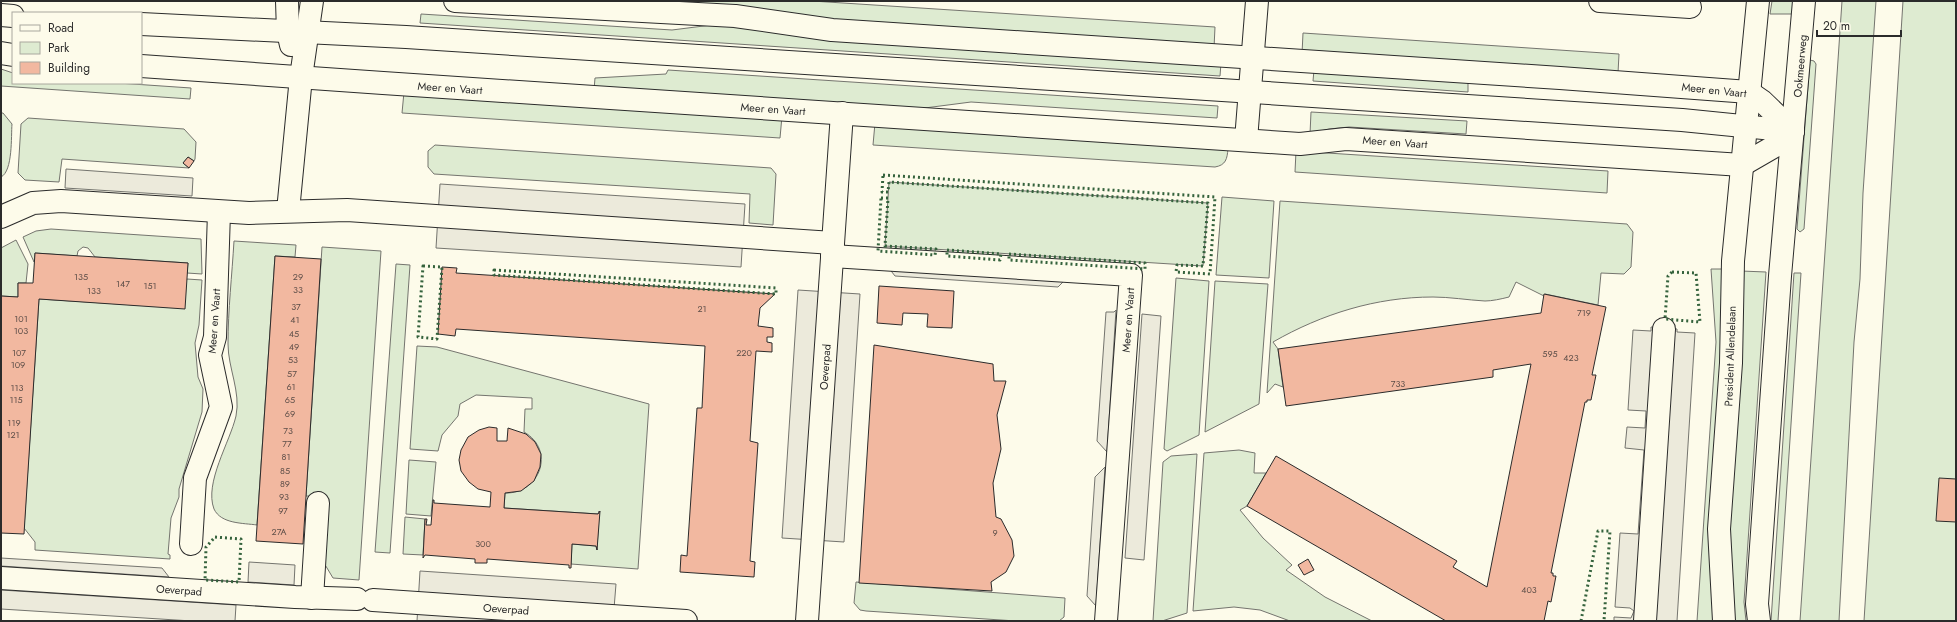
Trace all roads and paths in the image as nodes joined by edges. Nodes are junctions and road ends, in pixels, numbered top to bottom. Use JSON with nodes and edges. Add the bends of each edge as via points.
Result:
{"nodes":[{"id":1,"x":287,"y":1,"type":"edge"},
{"id":2,"x":312,"y":1,"type":"edge"},
{"id":3,"x":455,"y":1,"type":"edge"},
{"id":4,"x":1257,"y":1,"type":"edge"},
{"id":5,"x":1600,"y":1,"type":"edge"},
{"id":6,"x":1758,"y":1,"type":"edge"},
{"id":7,"x":1804,"y":1,"type":"edge"},
{"id":8,"x":1690,"y":6,"type":"dead end"},
{"id":9,"x":1,"y":15,"type":"edge"},
{"id":10,"x":12,"y":16,"type":"edge"},
{"id":11,"x":142,"y":24,"type":"edge"},
{"id":12,"x":297,"y":32,"type":"junction"},
{"id":13,"x":1,"y":53,"type":"edge"},
{"id":14,"x":12,"y":55,"type":"edge"},
{"id":15,"x":1253,"y":58,"type":"junction"},
{"id":16,"x":142,"y":66,"type":"edge"},
{"id":17,"x":301,"y":77,"type":"junction"},
{"id":18,"x":1249,"y":92,"type":"junction"},
{"id":19,"x":1749,"y":92,"type":"junction"},
{"id":20,"x":842,"y":113,"type":"junction"},
{"id":21,"x":1745,"y":126,"type":"junction"},
{"id":22,"x":1794,"y":131,"type":"junction"},
{"id":23,"x":1246,"y":140,"type":"junction"},
{"id":24,"x":1742,"y":166,"type":"junction"},
{"id":25,"x":219,"y":212,"type":"junction"},
{"id":26,"x":288,"y":212,"type":"junction"},
{"id":27,"x":1,"y":217,"type":"edge"},
{"id":28,"x":833,"y":250,"type":"junction"},
{"id":29,"x":1664,"y":329,"type":"dead end"},
{"id":30,"x":318,"y":503,"type":"dead end"},
{"id":31,"x":191,"y":544,"type":"dead end"},
{"id":32,"x":1,"y":578,"type":"edge"},
{"id":33,"x":312,"y":598,"type":"junction"},
{"id":34,"x":1106,"y":618,"type":"edge"},
{"id":35,"x":686,"y":621,"type":"edge"},
{"id":36,"x":807,"y":621,"type":"edge"},
{"id":37,"x":1645,"y":621,"type":"edge"},
{"id":38,"x":1724,"y":621,"type":"edge"},
{"id":39,"x":1759,"y":621,"type":"edge"}],
"edges":[{"from":1,"to":12,"type":"main road"},
{"from":2,"to":12,"type":"main road"},
{"from":3,"to":15,"type":"main road","name":"Meer en Vaart","via":[[683,12],[735,16],[832,30]]},
{"from":4,"to":15,"type":"main road"},
{"from":5,"to":8,"type":"main road"},
{"from":6,"to":19,"type":"main road"},
{"from":7,"to":22,"type":"main road","name":"Ookmeerweg"},
{"from":9,"to":10,"type":"main road"},
{"from":11,"to":12,"type":"main road"},
{"from":12,"to":17,"type":"main road"},
{"from":12,"to":18,"type":"main road"},
{"from":13,"to":14,"type":"main road"},
{"from":15,"to":18,"type":"main road"},
{"from":15,"to":19,"type":"main road","name":"Meer en Vaart"},
{"from":16,"to":17,"type":"main road","name":"Meer en Vaart"},
{"from":17,"to":20,"type":"main road","name":"Meer en Vaart"},
{"from":17,"to":26,"type":"main road"},
{"from":18,"to":21,"type":"main road"},
{"from":18,"to":23,"type":"main road"},
{"from":19,"to":21,"type":"main road","name":"President Allendelaan"},
{"from":19,"to":22,"type":"main road","name":"Meer en Vaart"},
{"from":20,"to":23,"type":"main road","name":"Meer en Vaart"},
{"from":20,"to":28,"type":"main road","name":"Oeverpad"},
{"from":21,"to":22,"type":"main road"},
{"from":21,"to":24,"type":"main road","name":"President Allendelaan"},
{"from":22,"to":24,"type":"main road"},
{"from":22,"to":39,"type":"main road","via":[[1780,276],[1757,604]]},
{"from":23,"to":24,"type":"main road","name":"Meer en Vaart","via":[[1300,144],[1346,139]]},
{"from":24,"to":38,"type":"main road","name":"President Allendelaan","via":[[1733,261],[1731,363],[1719,529]]},
{"from":25,"to":26,"type":"main road","name":"Meer en Vaart"},
{"from":25,"to":27,"type":"main road","name":"Meer en Vaart","via":[[61,201],[33,203]]},
{"from":25,"to":31,"type":"main road","name":"Meer en Vaart","via":[[215,337],[210,355],[221,407],[195,478]]},
{"from":26,"to":28,"type":"main road","name":"Meer en Vaart","via":[[346,210]]},
{"from":28,"to":34,"type":"main road","name":"Meer en Vaart","via":[[1131,275]]},
{"from":28,"to":36,"type":"main road","name":"Oeverpad"},
{"from":29,"to":37,"type":"main road"},
{"from":30,"to":33,"type":"main road"},
{"from":32,"to":33,"type":"main road","name":"Oeverpad"},
{"from":33,"to":35,"type":"main road","name":"Oeverpad"}]}
